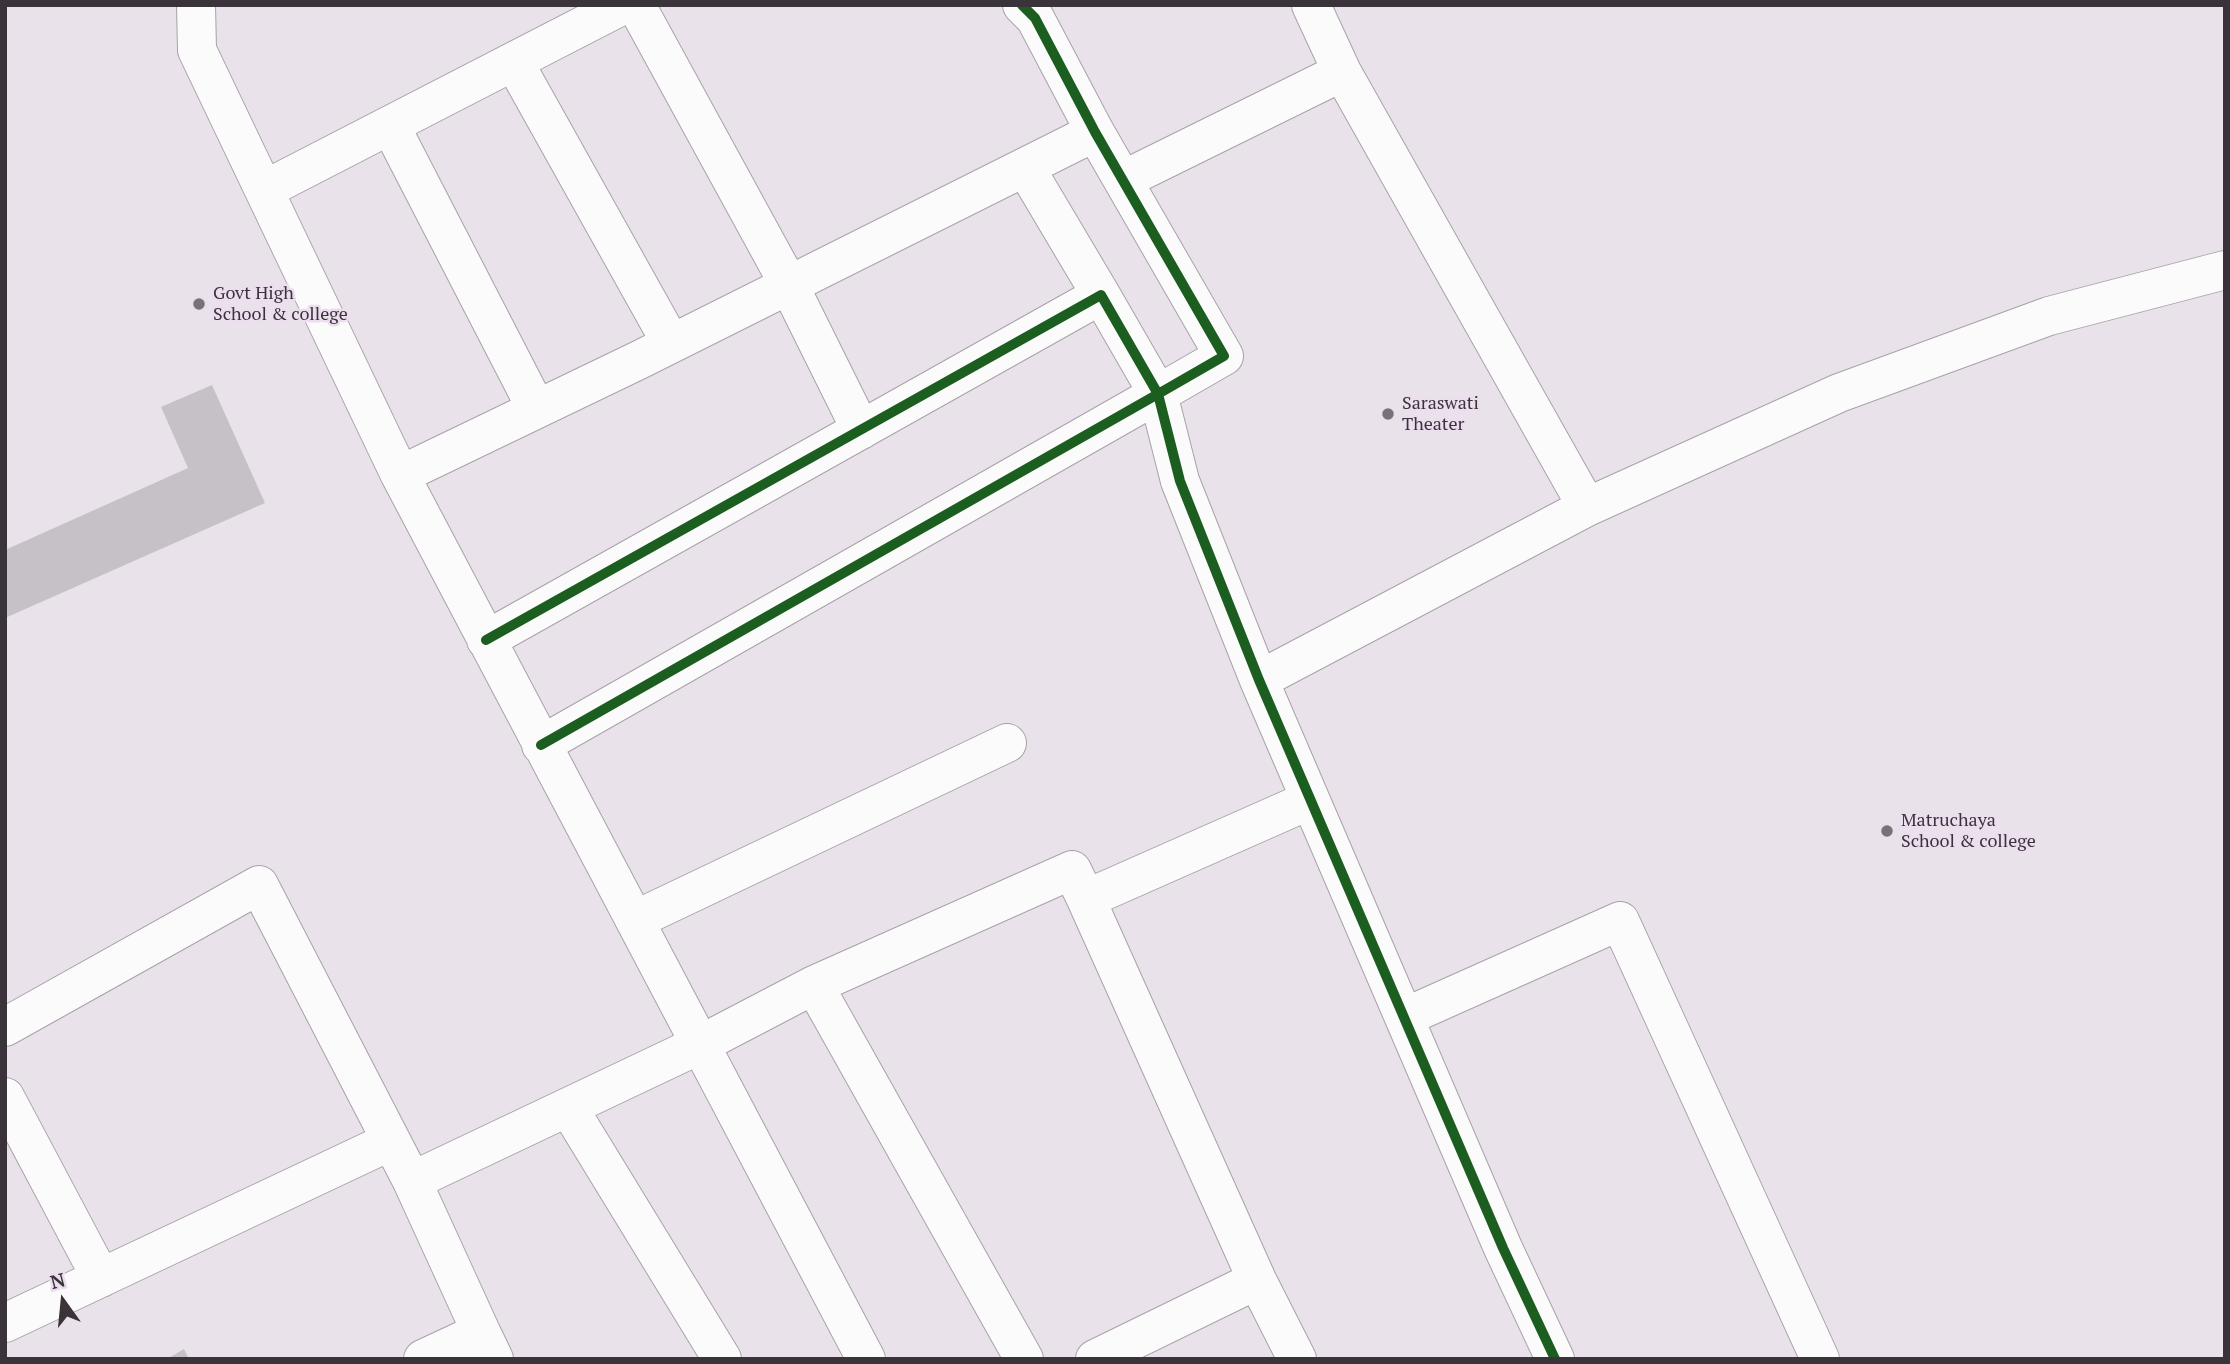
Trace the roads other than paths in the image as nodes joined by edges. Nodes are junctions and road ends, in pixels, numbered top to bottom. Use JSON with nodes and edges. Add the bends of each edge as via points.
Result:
{"nodes":[{"id":1,"x":197,"y":5,"type":"edge"},
{"id":2,"x":623,"y":5,"type":"edge"},
{"id":3,"x":636,"y":5,"type":"edge"},
{"id":4,"x":1022,"y":5,"type":"edge"},
{"id":5,"x":1311,"y":5,"type":"edge"},
{"id":6,"x":514,"y":62,"type":"junction"},
{"id":7,"x":1342,"y":72,"type":"junction"},
{"id":8,"x":390,"y":125,"type":"junction"},
{"id":9,"x":1095,"y":132,"type":"junction"},
{"id":10,"x":1025,"y":167,"type":"junction"},
{"id":11,"x":1123,"y":180,"type":"junction"},
{"id":12,"x":264,"y":190,"type":"junction"},
{"id":13,"x":2225,"y":270,"type":"edge"},
{"id":14,"x":788,"y":283,"type":"junction"},
{"id":15,"x":1101,"y":295,"type":"junction"},
{"id":16,"x":671,"y":343,"type":"junction"},
{"id":17,"x":1158,"y":394,"type":"junction"},
{"id":18,"x":536,"y":408,"type":"junction"},
{"id":19,"x":861,"y":430,"type":"junction"},
{"id":20,"x":400,"y":475,"type":"junction"},
{"id":21,"x":1587,"y":507,"type":"junction"},
{"id":22,"x":486,"y":640,"type":"junction"},
{"id":23,"x":1259,"y":680,"type":"junction"},
{"id":24,"x":1007,"y":743,"type":"dead end"},
{"id":25,"x":541,"y":745,"type":"junction"},
{"id":26,"x":1310,"y":800,"type":"junction"},
{"id":27,"x":1086,"y":899,"type":"junction"},
{"id":28,"x":635,"y":920,"type":"junction"},
{"id":29,"x":814,"y":985,"type":"junction"},
{"id":30,"x":1405,"y":1017,"type":"junction"},
{"id":31,"x":5,"y":1027,"type":"edge"},
{"id":32,"x":701,"y":1044,"type":"junction"},
{"id":33,"x":5,"y":1097,"type":"edge"},
{"id":34,"x":568,"y":1107,"type":"junction"},
{"id":35,"x":391,"y":1141,"type":"junction"},
{"id":36,"x":412,"y":1181,"type":"junction"},
{"id":37,"x":101,"y":1278,"type":"junction"},
{"id":38,"x":1257,"y":1280,"type":"junction"},
{"id":39,"x":5,"y":1323,"type":"edge"},
{"id":40,"x":487,"y":1345,"type":"edge"},
{"id":41,"x":423,"y":1359,"type":"edge"},
{"id":42,"x":722,"y":1359,"type":"edge"},
{"id":43,"x":866,"y":1359,"type":"edge"},
{"id":44,"x":1024,"y":1359,"type":"edge"},
{"id":45,"x":1095,"y":1359,"type":"edge"},
{"id":46,"x":1297,"y":1359,"type":"edge"},
{"id":47,"x":1555,"y":1359,"type":"edge"},
{"id":48,"x":1820,"y":1359,"type":"edge"}],
"edges":[{"from":1,"to":12,"type":"street","via":[[197,50]]},
{"from":2,"to":6,"type":"street"},
{"from":3,"to":14,"type":"street"},
{"from":4,"to":9,"type":"street","via":[[1035,18]]},
{"from":5,"to":7,"type":"street"},
{"from":6,"to":8,"type":"street"},
{"from":6,"to":16,"type":"street"},
{"from":7,"to":11,"type":"street"},
{"from":7,"to":21,"type":"street"},
{"from":8,"to":12,"type":"street"},
{"from":8,"to":18,"type":"street"},
{"from":9,"to":10,"type":"street"},
{"from":9,"to":11,"type":"street"},
{"from":10,"to":14,"type":"street"},
{"from":10,"to":15,"type":"street"},
{"from":11,"to":17,"type":"street","via":[[1224,356]]},
{"from":12,"to":20,"type":"street"},
{"from":13,"to":21,"type":"street","via":[[2049,316],[1839,393]]},
{"from":14,"to":16,"type":"street"},
{"from":14,"to":19,"type":"street"},
{"from":15,"to":17,"type":"street"},
{"from":15,"to":19,"type":"street"},
{"from":16,"to":18,"type":"street"},
{"from":17,"to":23,"type":"street","via":[[1180,481]]},
{"from":17,"to":25,"type":"street"},
{"from":18,"to":20,"type":"street"},
{"from":19,"to":22,"type":"street"},
{"from":20,"to":22,"type":"street"},
{"from":21,"to":23,"type":"street"},
{"from":22,"to":25,"type":"street"},
{"from":23,"to":26,"type":"street"},
{"from":24,"to":28,"type":"street"},
{"from":25,"to":28,"type":"street"},
{"from":26,"to":27,"type":"street"},
{"from":26,"to":30,"type":"street"},
{"from":27,"to":29,"type":"street","via":[[1072,870]]},
{"from":27,"to":38,"type":"street"},
{"from":28,"to":32,"type":"street"},
{"from":29,"to":32,"type":"street"},
{"from":29,"to":44,"type":"street"},
{"from":30,"to":47,"type":"street"},
{"from":30,"to":48,"type":"street","via":[[1620,921]]},
{"from":31,"to":35,"type":"street","via":[[258,885]]},
{"from":32,"to":34,"type":"street"},
{"from":32,"to":43,"type":"street"},
{"from":33,"to":37,"type":"street"},
{"from":34,"to":36,"type":"street"},
{"from":34,"to":42,"type":"street"},
{"from":35,"to":36,"type":"street"},
{"from":35,"to":37,"type":"street"},
{"from":36,"to":40,"type":"street"},
{"from":37,"to":39,"type":"street"},
{"from":38,"to":45,"type":"street"},
{"from":38,"to":46,"type":"street"},
{"from":40,"to":41,"type":"street"}]}
